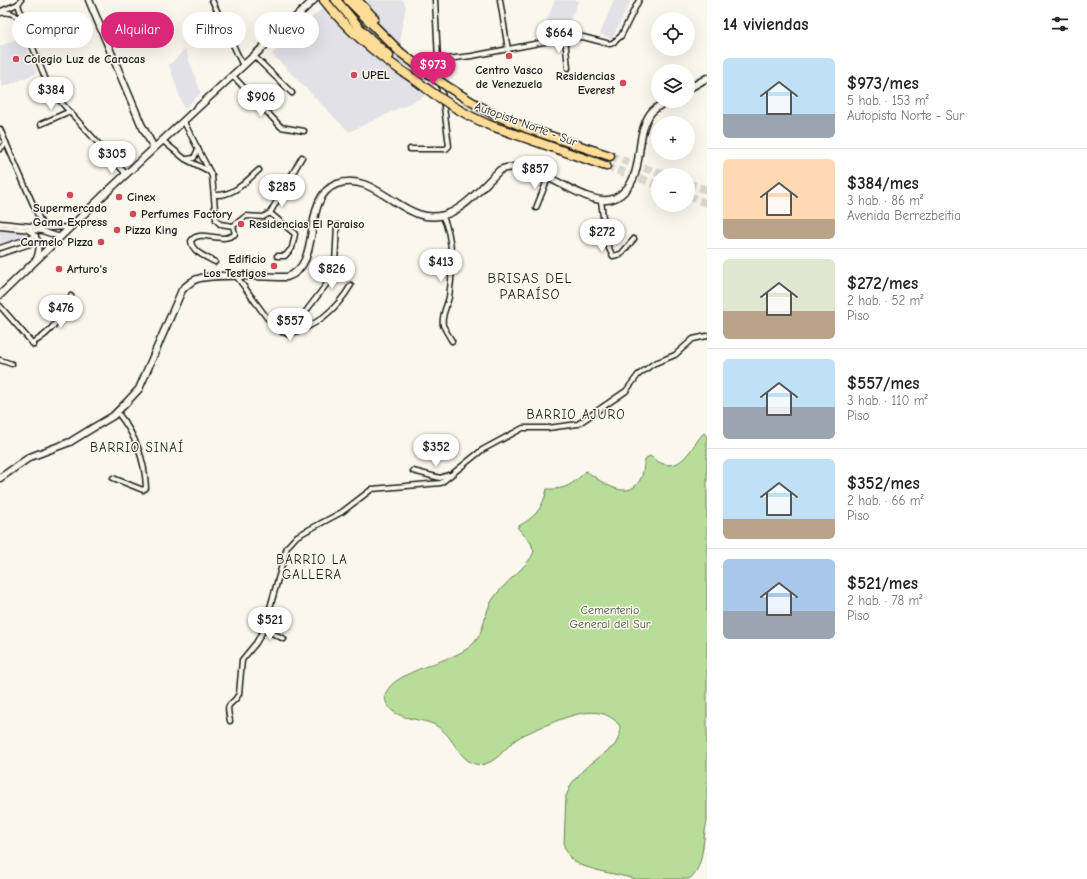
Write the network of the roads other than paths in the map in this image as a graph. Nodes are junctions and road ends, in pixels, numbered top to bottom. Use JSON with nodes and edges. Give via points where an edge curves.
{"nodes":[{"id":1,"x":89,"y":0,"type":"edge"},
{"id":2,"x":212,"y":0,"type":"edge"},
{"id":3,"x":314,"y":0,"type":"edge"},
{"id":4,"x":324,"y":0,"type":"edge"},
{"id":5,"x":336,"y":0,"type":"edge"},
{"id":6,"x":348,"y":0,"type":"edge"},
{"id":7,"x":356,"y":0,"type":"edge"},
{"id":8,"x":435,"y":0,"type":"edge"},
{"id":9,"x":500,"y":0,"type":"edge"},
{"id":10,"x":639,"y":0,"type":"edge"},
{"id":11,"x":20,"y":2,"type":"edge"},
{"id":12,"x":22,"y":12,"type":"edge"},
{"id":13,"x":0,"y":13,"type":"edge"},
{"id":14,"x":12,"y":14,"type":"edge"},
{"id":15,"x":565,"y":38,"type":"junction"},
{"id":16,"x":33,"y":48,"type":"edge"},
{"id":17,"x":508,"y":50,"type":"junction"},
{"id":18,"x":400,"y":52,"type":"junction"},
{"id":19,"x":254,"y":56,"type":"junction"},
{"id":20,"x":438,"y":60,"type":"junction"},
{"id":21,"x":243,"y":66,"type":"junction"},
{"id":22,"x":568,"y":68,"type":"dead end"},
{"id":23,"x":232,"y":76,"type":"junction"},
{"id":24,"x":707,"y":78,"type":"edge"},
{"id":25,"x":414,"y":79,"type":"junction"},
{"id":26,"x":695,"y":85,"type":"edge"},
{"id":27,"x":292,"y":93,"type":"dead end"},
{"id":28,"x":655,"y":108,"type":"edge"},
{"id":29,"x":68,"y":112,"type":"junction"},
{"id":30,"x":184,"y":122,"type":"junction"},
{"id":31,"x":41,"y":124,"type":"dead end"},
{"id":32,"x":0,"y":129,"type":"edge"},
{"id":33,"x":304,"y":132,"type":"dead end"},
{"id":34,"x":163,"y":141,"type":"junction"},
{"id":35,"x":6,"y":143,"type":"junction"},
{"id":36,"x":154,"y":148,"type":"junction"},
{"id":37,"x":198,"y":148,"type":"junction"},
{"id":38,"x":0,"y":149,"type":"edge"},
{"id":39,"x":410,"y":149,"type":"dead end"},
{"id":40,"x":302,"y":156,"type":"dead end"},
{"id":41,"x":610,"y":156,"type":"tunnel mouth"},
{"id":42,"x":185,"y":159,"type":"junction"},
{"id":43,"x":606,"y":166,"type":"tunnel mouth"},
{"id":44,"x":258,"y":170,"type":"dead end"},
{"id":45,"x":209,"y":172,"type":"junction"},
{"id":46,"x":126,"y":174,"type":"junction"},
{"id":47,"x":548,"y":178,"type":"junction"},
{"id":48,"x":215,"y":195,"type":"junction"},
{"id":49,"x":601,"y":201,"type":"junction"},
{"id":50,"x":536,"y":208,"type":"dead end"},
{"id":51,"x":270,"y":213,"type":"junction"},
{"id":52,"x":442,"y":215,"type":"junction"},
{"id":53,"x":0,"y":222,"type":"edge"},
{"id":54,"x":337,"y":225,"type":"dead end"},
{"id":55,"x":233,"y":226,"type":"junction"},
{"id":56,"x":0,"y":227,"type":"edge"},
{"id":57,"x":43,"y":227,"type":"junction"},
{"id":58,"x":71,"y":227,"type":"junction"},
{"id":59,"x":26,"y":230,"type":"junction"},
{"id":60,"x":36,"y":236,"type":"junction"},
{"id":61,"x":60,"y":237,"type":"junction"},
{"id":62,"x":634,"y":239,"type":"dead end"},
{"id":63,"x":39,"y":241,"type":"junction"},
{"id":64,"x":0,"y":248,"type":"edge"},
{"id":65,"x":0,"y":254,"type":"edge"},
{"id":66,"x":277,"y":256,"type":"dead end"},
{"id":67,"x":36,"y":260,"type":"junction"},
{"id":68,"x":215,"y":262,"type":"dead end"},
{"id":69,"x":237,"y":277,"type":"junction"},
{"id":70,"x":350,"y":285,"type":"dead end"},
{"id":71,"x":0,"y":294,"type":"edge"},
{"id":72,"x":71,"y":296,"type":"dead end"},
{"id":73,"x":0,"y":306,"type":"edge"},
{"id":74,"x":282,"y":332,"type":"junction"},
{"id":75,"x":707,"y":336,"type":"edge"},
{"id":76,"x":452,"y":341,"type":"dead end"},
{"id":77,"x":0,"y":360,"type":"edge"},
{"id":78,"x":12,"y":364,"type":"dead end"},
{"id":79,"x":117,"y":412,"type":"junction"},
{"id":80,"x":460,"y":468,"type":"junction"},
{"id":81,"x":413,"y":471,"type":"dead end"},
{"id":82,"x":0,"y":478,"type":"edge"},
{"id":83,"x":113,"y":478,"type":"dead end"},
{"id":84,"x":264,"y":629,"type":"junction"},
{"id":85,"x":284,"y":638,"type":"dead end"},
{"id":86,"x":230,"y":721,"type":"dead end"}],
"edges":[{"from":1,"to":36,"type":"street","via":[[140,124]]},
{"from":2,"to":21,"type":"street"},
{"from":3,"to":19,"type":"street"},
{"from":4,"to":25,"type":"highway","via":[[369,46]]},
{"from":5,"to":25,"type":"highway","name":"Autopista Norte - Sur","via":[[363,32]]},
{"from":6,"to":18,"type":"highway","name":"Autopista Norte - Sur"},
{"from":7,"to":18,"type":"highway","via":[[393,38]]},
{"from":8,"to":20,"type":"street"},
{"from":9,"to":17,"type":"street"},
{"from":10,"to":15,"type":"street","via":[[621,36],[614,42],[610,44],[584,37]]},
{"from":11,"to":12,"type":"street"},
{"from":11,"to":13,"type":"street"},
{"from":13,"to":14,"type":"street"},
{"from":15,"to":17,"type":"street"},
{"from":15,"to":22,"type":"street"},
{"from":16,"to":29,"type":"street","via":[[50,90]]},
{"from":17,"to":20,"type":"street"},
{"from":18,"to":41,"type":"highway","name":"Autopista Norte - Sur","bridge":true,"via":[[432,77],[495,115]]},
{"from":19,"to":21,"type":"street"},
{"from":19,"to":27,"type":"street"},
{"from":20,"to":39,"type":"street","via":[[449,146],[446,149]]},
{"from":21,"to":23,"type":"street"},
{"from":23,"to":30,"type":"street"},
{"from":23,"to":33,"type":"street","via":[[280,127]]},
{"from":24,"to":26,"type":"street"},
{"from":25,"to":43,"type":"highway","name":"Autopista Norte - Sur","bridge":true,"via":[[467,116]]},
{"from":28,"to":49,"type":"street","via":[[647,120],[634,180],[630,187],[614,198]]},
{"from":29,"to":31,"type":"street"},
{"from":29,"to":46,"type":"street"},
{"from":30,"to":34,"type":"street"},
{"from":30,"to":37,"type":"street"},
{"from":32,"to":35,"type":"street"},
{"from":34,"to":36,"type":"street"},
{"from":34,"to":42,"type":"street"},
{"from":35,"to":38,"type":"street"},
{"from":35,"to":57,"type":"street"},
{"from":36,"to":46,"type":"street"},
{"from":37,"to":42,"type":"street","via":[[194,158]]},
{"from":37,"to":45,"type":"street"},
{"from":40,"to":51,"type":"street"},
{"from":42,"to":45,"type":"street"},
{"from":44,"to":48,"type":"street","via":[[234,191]]},
{"from":45,"to":48,"type":"street"},
{"from":46,"to":58,"type":"street"},
{"from":47,"to":49,"type":"street"},
{"from":47,"to":50,"type":"street"},
{"from":47,"to":52,"type":"street","via":[[522,168],[507,167],[500,170],[462,205]]},
{"from":48,"to":55,"type":"street","via":[[216,220],[220,224]]},
{"from":49,"to":62,"type":"street","via":[[607,240],[614,256],[621,254]]},
{"from":51,"to":55,"type":"street","via":[[263,217],[246,216]]},
{"from":51,"to":66,"type":"street","via":[[294,234],[292,248],[285,256]]},
{"from":52,"to":69,"type":"street","via":[[414,212],[398,205],[368,185],[358,182],[336,184],[321,198],[305,262],[294,275]]},
{"from":52,"to":76,"type":"street","via":[[450,236],[451,273],[443,326]]},
{"from":53,"to":57,"type":"street"},
{"from":54,"to":74,"type":"street","via":[[335,264],[329,281],[297,323]]},
{"from":55,"to":68,"type":"street","via":[[235,233],[229,238],[198,235],[191,241],[191,245],[197,251]]},
{"from":56,"to":59,"type":"street"},
{"from":57,"to":58,"type":"street"},
{"from":58,"to":61,"type":"street"},
{"from":59,"to":60,"type":"street"},
{"from":59,"to":61,"type":"street","via":[[42,231]]},
{"from":60,"to":63,"type":"street"},
{"from":60,"to":64,"type":"street"},
{"from":61,"to":67,"type":"street"},
{"from":63,"to":65,"type":"street"},
{"from":63,"to":67,"type":"street"},
{"from":67,"to":71,"type":"street"},
{"from":69,"to":74,"type":"street","via":[[267,318]]},
{"from":69,"to":79,"type":"street","via":[[196,279],[186,285],[139,389]]},
{"from":70,"to":74,"type":"street","via":[[340,301],[316,323],[297,333]]},
{"from":72,"to":73,"type":"street","via":[[53,328],[33,344]]},
{"from":75,"to":80,"type":"street","via":[[693,339],[675,355],[653,364],[638,375],[626,391],[582,422],[548,428],[523,428],[488,446]]},
{"from":77,"to":78,"type":"street"},
{"from":79,"to":82,"type":"street","via":[[70,442],[30,457]]},
{"from":79,"to":83,"type":"street","via":[[130,428],[138,446],[146,488],[143,490]]},
{"from":80,"to":81,"type":"street","via":[[443,478]]},
{"from":80,"to":84,"type":"street","via":[[438,484],[372,489],[342,512],[297,536],[287,547]]},
{"from":84,"to":85,"type":"street"},
{"from":84,"to":86,"type":"street","via":[[242,660],[239,694],[228,704],[227,709]]}]}
